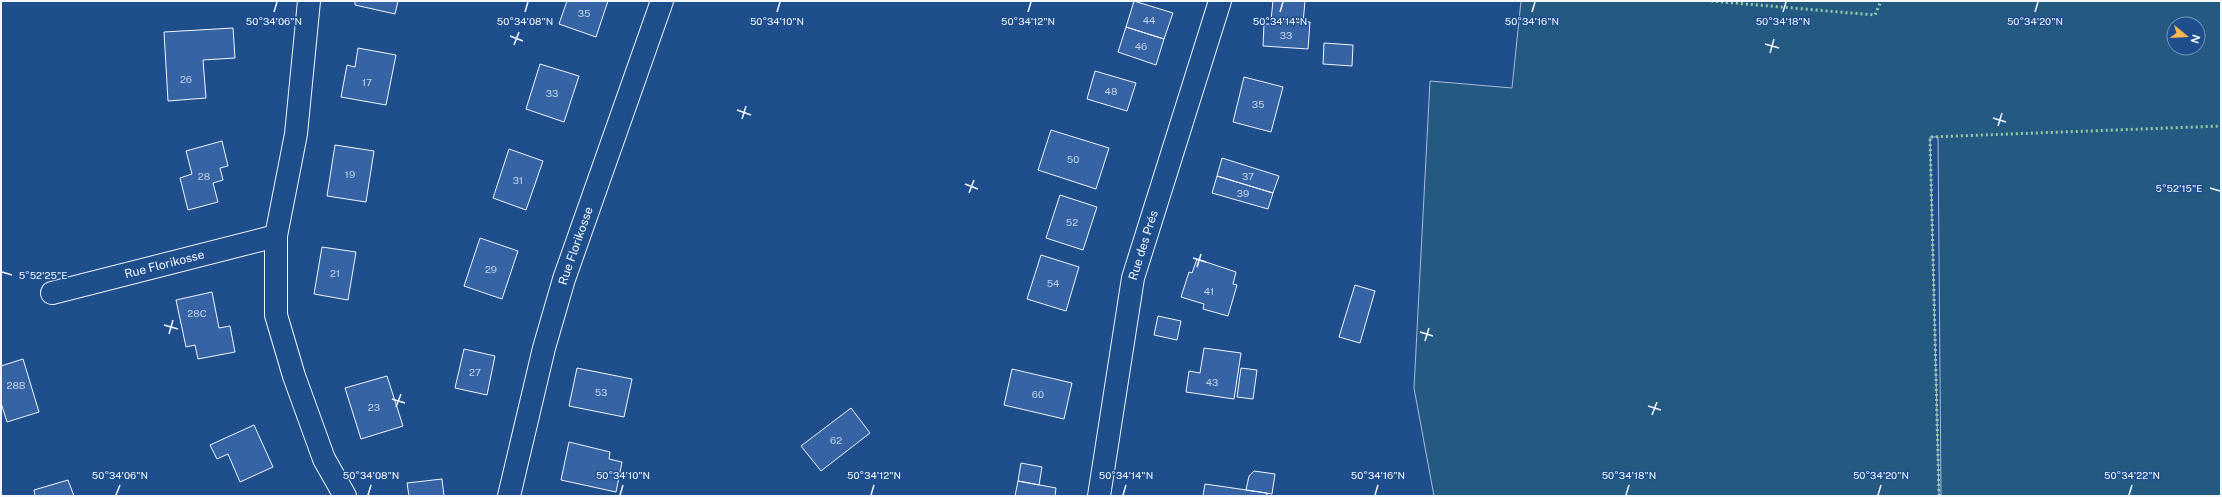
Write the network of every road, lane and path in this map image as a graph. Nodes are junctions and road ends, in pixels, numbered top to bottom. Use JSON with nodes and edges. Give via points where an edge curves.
{"nodes":[{"id":1,"x":309,"y":1,"type":"edge"},
{"id":2,"x":662,"y":1,"type":"edge"},
{"id":3,"x":1220,"y":1,"type":"edge"},
{"id":4,"x":276,"y":236,"type":"junction"},
{"id":5,"x":52,"y":293,"type":"dead end"},
{"id":6,"x":345,"y":496,"type":"edge"},
{"id":7,"x":509,"y":496,"type":"edge"},
{"id":8,"x":1099,"y":496,"type":"edge"}],
"edges":[{"from":1,"to":4,"type":"street","via":[[296,134]]},
{"from":2,"to":7,"type":"street","name":"Rue Florikosse","via":[[564,279],[544,348]]},
{"from":3,"to":8,"type":"street","name":"Rue des Prés","via":[[1133,278]]},
{"from":4,"to":5,"type":"street","name":"Rue Florikosse"},
{"from":4,"to":6,"type":"street","via":[[276,315],[294,376],[324,459]]}]}
